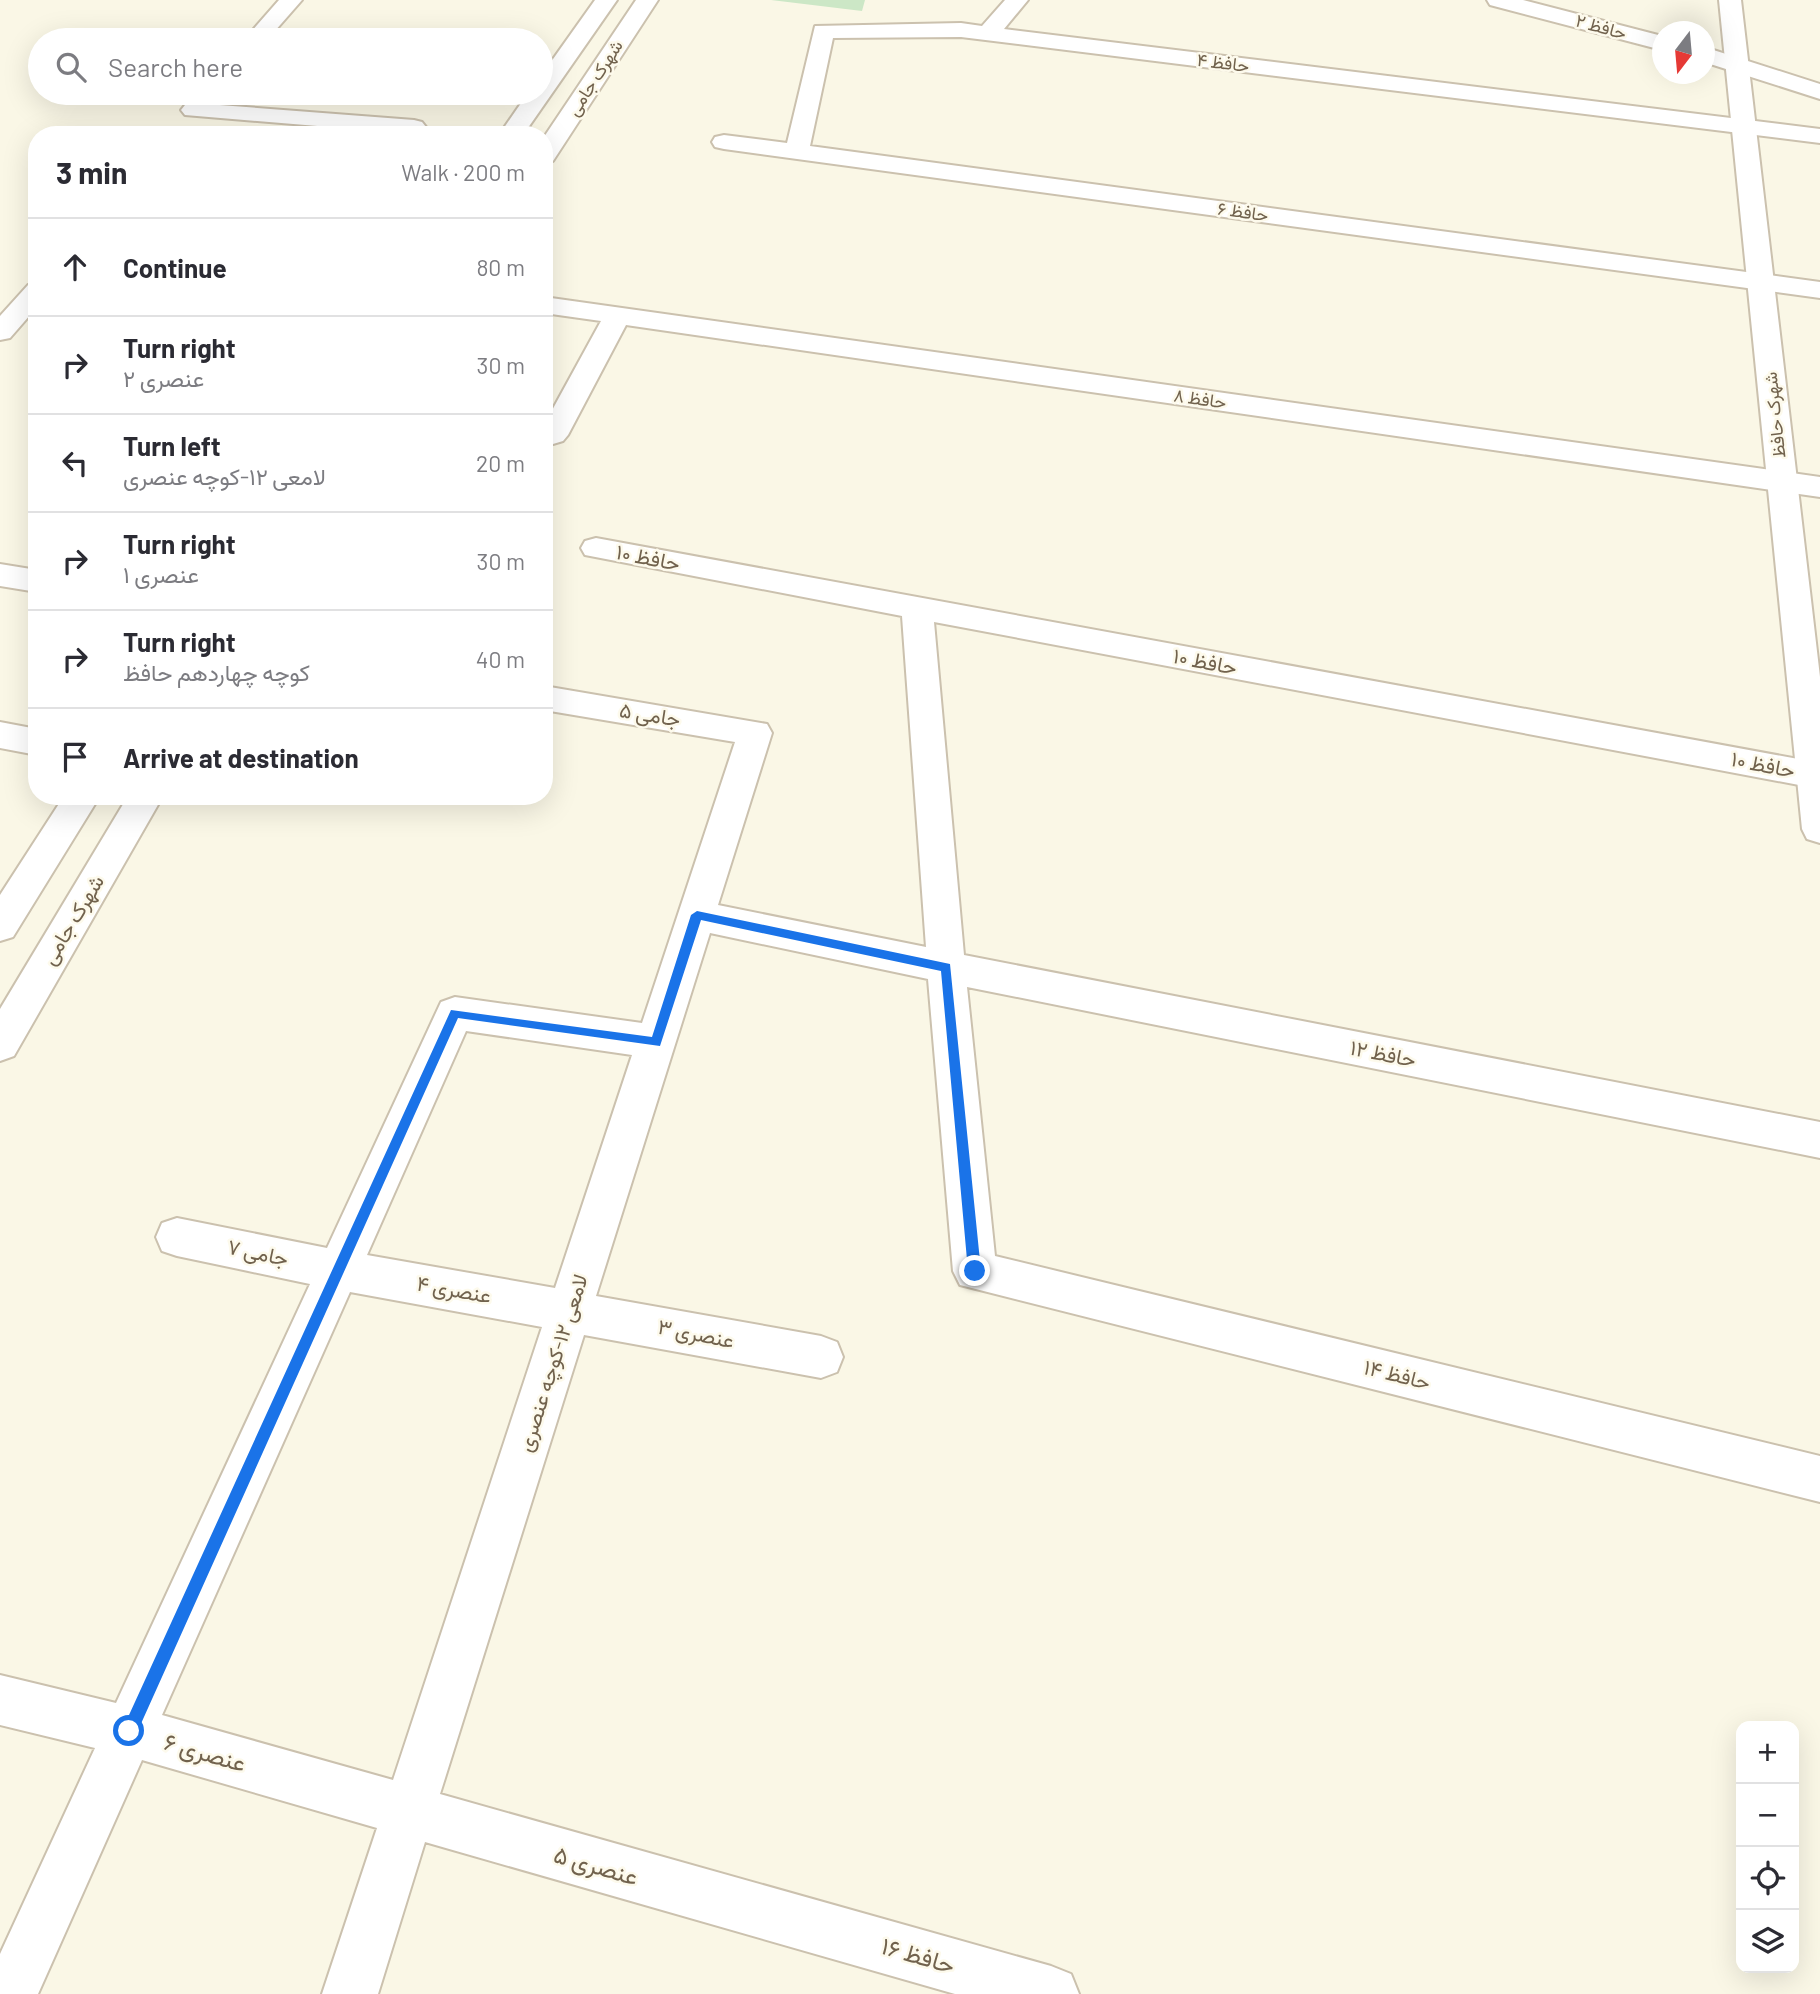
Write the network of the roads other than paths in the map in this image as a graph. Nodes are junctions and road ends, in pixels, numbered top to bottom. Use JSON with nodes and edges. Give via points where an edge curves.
{"nodes":[{"id":1,"x":291,"y":0,"type":"edge"},
{"id":2,"x":606,"y":0,"type":"edge"},
{"id":3,"x":647,"y":0,"type":"edge"},
{"id":4,"x":1017,"y":0,"type":"edge"},
{"id":5,"x":1498,"y":0,"type":"edge"},
{"id":6,"x":1730,"y":0,"type":"edge"},
{"id":7,"x":266,"y":28,"type":"edge"},
{"id":8,"x":988,"y":33,"type":"junction"},
{"id":9,"x":1652,"y":40,"type":"edge"},
{"id":10,"x":1715,"y":57,"type":"edge"},
{"id":11,"x":1737,"y":63,"type":"junction"},
{"id":12,"x":553,"y":74,"type":"edge"},
{"id":13,"x":1820,"y":92,"type":"edge"},
{"id":14,"x":531,"y":105,"type":"edge"},
{"id":15,"x":194,"y":110,"type":"edge"},
{"id":16,"x":401,"y":126,"type":"edge"},
{"id":17,"x":517,"y":126,"type":"edge"},
{"id":18,"x":1744,"y":127,"type":"junction"},
{"id":19,"x":1820,"y":136,"type":"edge"},
{"id":20,"x":553,"y":142,"type":"edge"},
{"id":21,"x":724,"y":142,"type":"dead end"},
{"id":22,"x":797,"y":152,"type":"junction"},
{"id":23,"x":1761,"y":282,"type":"junction"},
{"id":24,"x":1820,"y":290,"type":"edge"},
{"id":25,"x":28,"y":304,"type":"edge"},
{"id":26,"x":553,"y":306,"type":"edge"},
{"id":27,"x":618,"y":315,"type":"junction"},
{"id":28,"x":0,"y":332,"type":"edge"},
{"id":29,"x":553,"y":435,"type":"dead end"},
{"id":30,"x":1782,"y":482,"type":"junction"},
{"id":31,"x":1820,"y":487,"type":"edge"},
{"id":32,"x":596,"y":548,"type":"dead end"},
{"id":33,"x":0,"y":575,"type":"edge"},
{"id":34,"x":28,"y":580,"type":"edge"},
{"id":35,"x":917,"y":608,"type":"junction"},
{"id":36,"x":553,"y":699,"type":"edge"},
{"id":37,"x":755,"y":733,"type":"joint"},
{"id":38,"x":0,"y":736,"type":"edge"},
{"id":39,"x":28,"y":741,"type":"edge"},
{"id":40,"x":1817,"y":776,"type":"edge"},
{"id":41,"x":77,"y":805,"type":"edge"},
{"id":42,"x":141,"y":805,"type":"edge"},
{"id":43,"x":1820,"y":829,"type":"edge"},
{"id":44,"x":697,"y":915,"type":"junction"},
{"id":45,"x":0,"y":926,"type":"edge"},
{"id":46,"x":946,"y":967,"type":"junction"},
{"id":47,"x":656,"y":1042,"type":"junction"},
{"id":48,"x":0,"y":1044,"type":"edge"},
{"id":49,"x":1820,"y":1140,"type":"edge"},
{"id":50,"x":177,"y":1237,"type":"dead end"},
{"id":51,"x":338,"y":1270,"type":"junction"},
{"id":52,"x":570,"y":1310,"type":"junction"},
{"id":53,"x":821,"y":1357,"type":"dead end"},
{"id":54,"x":1820,"y":1479,"type":"edge"},
{"id":55,"x":0,"y":1700,"type":"edge"},
{"id":56,"x":129,"y":1731,"type":"junction"},
{"id":57,"x":408,"y":1813,"type":"junction"},
{"id":58,"x":784,"y":1919,"type":"joint"},
{"id":59,"x":10,"y":1994,"type":"edge"},
{"id":60,"x":351,"y":1994,"type":"edge"},
{"id":61,"x":1051,"y":1994,"type":"edge"}],
"edges":[{"from":1,"to":7,"type":"street"},
{"from":2,"to":12,"type":"street","name":"شهرک جامی"},
{"from":3,"to":20,"type":"street","name":"شهرک جامی"},
{"from":4,"to":8,"type":"street"},
{"from":5,"to":9,"type":"street","name":"حافظ ۲"},
{"from":6,"to":11,"type":"street","name":"شهرک حافظ"},
{"from":8,"to":18,"type":"street","name":"حافظ ۴"},
{"from":8,"to":22,"type":"street","name":"حافظ ۴","via":[[823,31]]},
{"from":10,"to":11,"type":"street"},
{"from":11,"to":13,"type":"street"},
{"from":11,"to":18,"type":"street","name":"شهرک حافظ"},
{"from":14,"to":17,"type":"street","name":"شهرک جامی"},
{"from":15,"to":16,"type":"street"},
{"from":18,"to":19,"type":"street","name":"حافظ ۴"},
{"from":18,"to":23,"type":"street","name":"شهرک حافظ"},
{"from":21,"to":22,"type":"street","name":"حافظ ۶"},
{"from":22,"to":23,"type":"street","name":"حافظ ۶"},
{"from":23,"to":24,"type":"street","name":"حافظ ۶"},
{"from":23,"to":30,"type":"street","name":"شهرک حافظ"},
{"from":25,"to":28,"type":"street"},
{"from":26,"to":27,"type":"street","name":"حافظ ۸"},
{"from":27,"to":29,"type":"street"},
{"from":27,"to":30,"type":"street","name":"حافظ ۸"},
{"from":30,"to":31,"type":"street","name":"حافظ ۸"},
{"from":30,"to":40,"type":"street","name":"شهرک حافظ"},
{"from":32,"to":35,"type":"street","name":"حافظ ۱۰"},
{"from":33,"to":34,"type":"street"},
{"from":35,"to":40,"type":"street","name":"حافظ ۱۰"},
{"from":35,"to":46,"type":"street"},
{"from":36,"to":37,"type":"street","name":"۵ جامی"},
{"from":37,"to":44,"type":"street","name":"لامعی ۱۲-کوچه عنصری"},
{"from":38,"to":39,"type":"street"},
{"from":40,"to":43,"type":"street","name":"شهرک حافظ"},
{"from":41,"to":45,"type":"street"},
{"from":42,"to":48,"type":"street","name":"شهرک جامی"},
{"from":44,"to":46,"type":"street","name":"حافظ ۱۲"},
{"from":44,"to":47,"type":"street","name":"لامعی ۱۲-کوچه عنصری"},
{"from":46,"to":49,"type":"street","name":"حافظ ۱۲"},
{"from":46,"to":54,"type":"street","name":"حافظ ۱۴","via":[[975,1271]]},
{"from":47,"to":51,"type":"street","via":[[455,1013]]},
{"from":47,"to":52,"type":"street","name":"لامعی ۱۲-کوچه عنصری"},
{"from":50,"to":51,"type":"street","name":"۷ جامی"},
{"from":51,"to":52,"type":"street","name":"۴ عنصری"},
{"from":51,"to":56,"type":"street"},
{"from":52,"to":53,"type":"street","name":"۳ عنصری"},
{"from":52,"to":57,"type":"street","name":"لامعی ۱۲-کوچه عنصری"},
{"from":55,"to":56,"type":"street","name":"۶ عنصری"},
{"from":56,"to":57,"type":"street","name":"۶ عنصری"},
{"from":56,"to":59,"type":"street"},
{"from":57,"to":58,"type":"street","name":"۵ عنصری"},
{"from":57,"to":60,"type":"street","name":"لامعی ۱۲-کوچه عنصری"},
{"from":58,"to":61,"type":"street","name":"حافظ ۱۶"}]}
